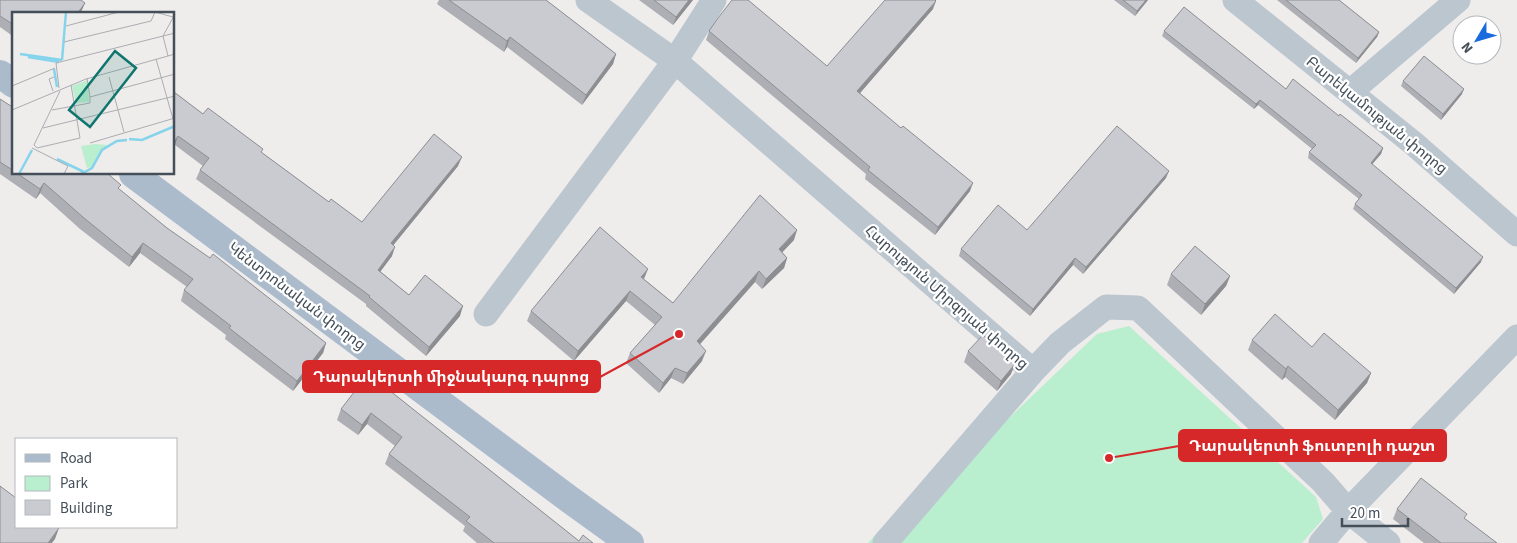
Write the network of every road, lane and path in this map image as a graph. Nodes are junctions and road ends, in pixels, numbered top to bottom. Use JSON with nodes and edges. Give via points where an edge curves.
{"nodes":[{"id":1,"x":588,"y":0,"type":"edge"},
{"id":2,"x":714,"y":0,"type":"edge"},
{"id":3,"x":1235,"y":0,"type":"edge"},
{"id":4,"x":1458,"y":0,"type":"edge"},
{"id":5,"x":675,"y":61,"type":"junction"},
{"id":6,"x":0,"y":74,"type":"edge"},
{"id":7,"x":12,"y":83,"type":"edge"},
{"id":8,"x":1350,"y":92,"type":"junction"},
{"id":9,"x":134,"y":175,"type":"edge"},
{"id":10,"x":1517,"y":234,"type":"edge"},
{"id":11,"x":486,"y":314,"type":"dead end"},
{"id":12,"x":1517,"y":337,"type":"edge"},
{"id":13,"x":1033,"y":371,"type":"junction"},
{"id":14,"x":1348,"y":511,"type":"junction"},
{"id":15,"x":630,"y":543,"type":"edge"},
{"id":16,"x":885,"y":543,"type":"edge"},
{"id":17,"x":1321,"y":543,"type":"edge"},
{"id":18,"x":1388,"y":543,"type":"edge"}],
"edges":[{"from":1,"to":5,"type":"street","name":"Հարություն Միրզոյան փողոց"},
{"from":2,"to":5,"type":"street"},
{"from":3,"to":8,"type":"street","name":"Բարեկամության փողոց"},
{"from":4,"to":8,"type":"street"},
{"from":5,"to":11,"type":"street"},
{"from":5,"to":13,"type":"street","name":"Հարություն Միրզոյան փողոց"},
{"from":6,"to":7,"type":"main road"},
{"from":8,"to":10,"type":"street","name":"Բարեկամության փողոց","via":[[1413,142]]},
{"from":9,"to":15,"type":"main road","name":"Կենտրոնական փողոց"},
{"from":12,"to":14,"type":"street"},
{"from":13,"to":14,"type":"street","name":"Հարություն Միրզոյան փողոց","via":[[1060,343],[1106,307],[1138,308],[1323,482]]},
{"from":13,"to":16,"type":"street"},
{"from":14,"to":17,"type":"street"},
{"from":14,"to":18,"type":"street","name":"Հարություն Միրզոյան փողոց"}]}
